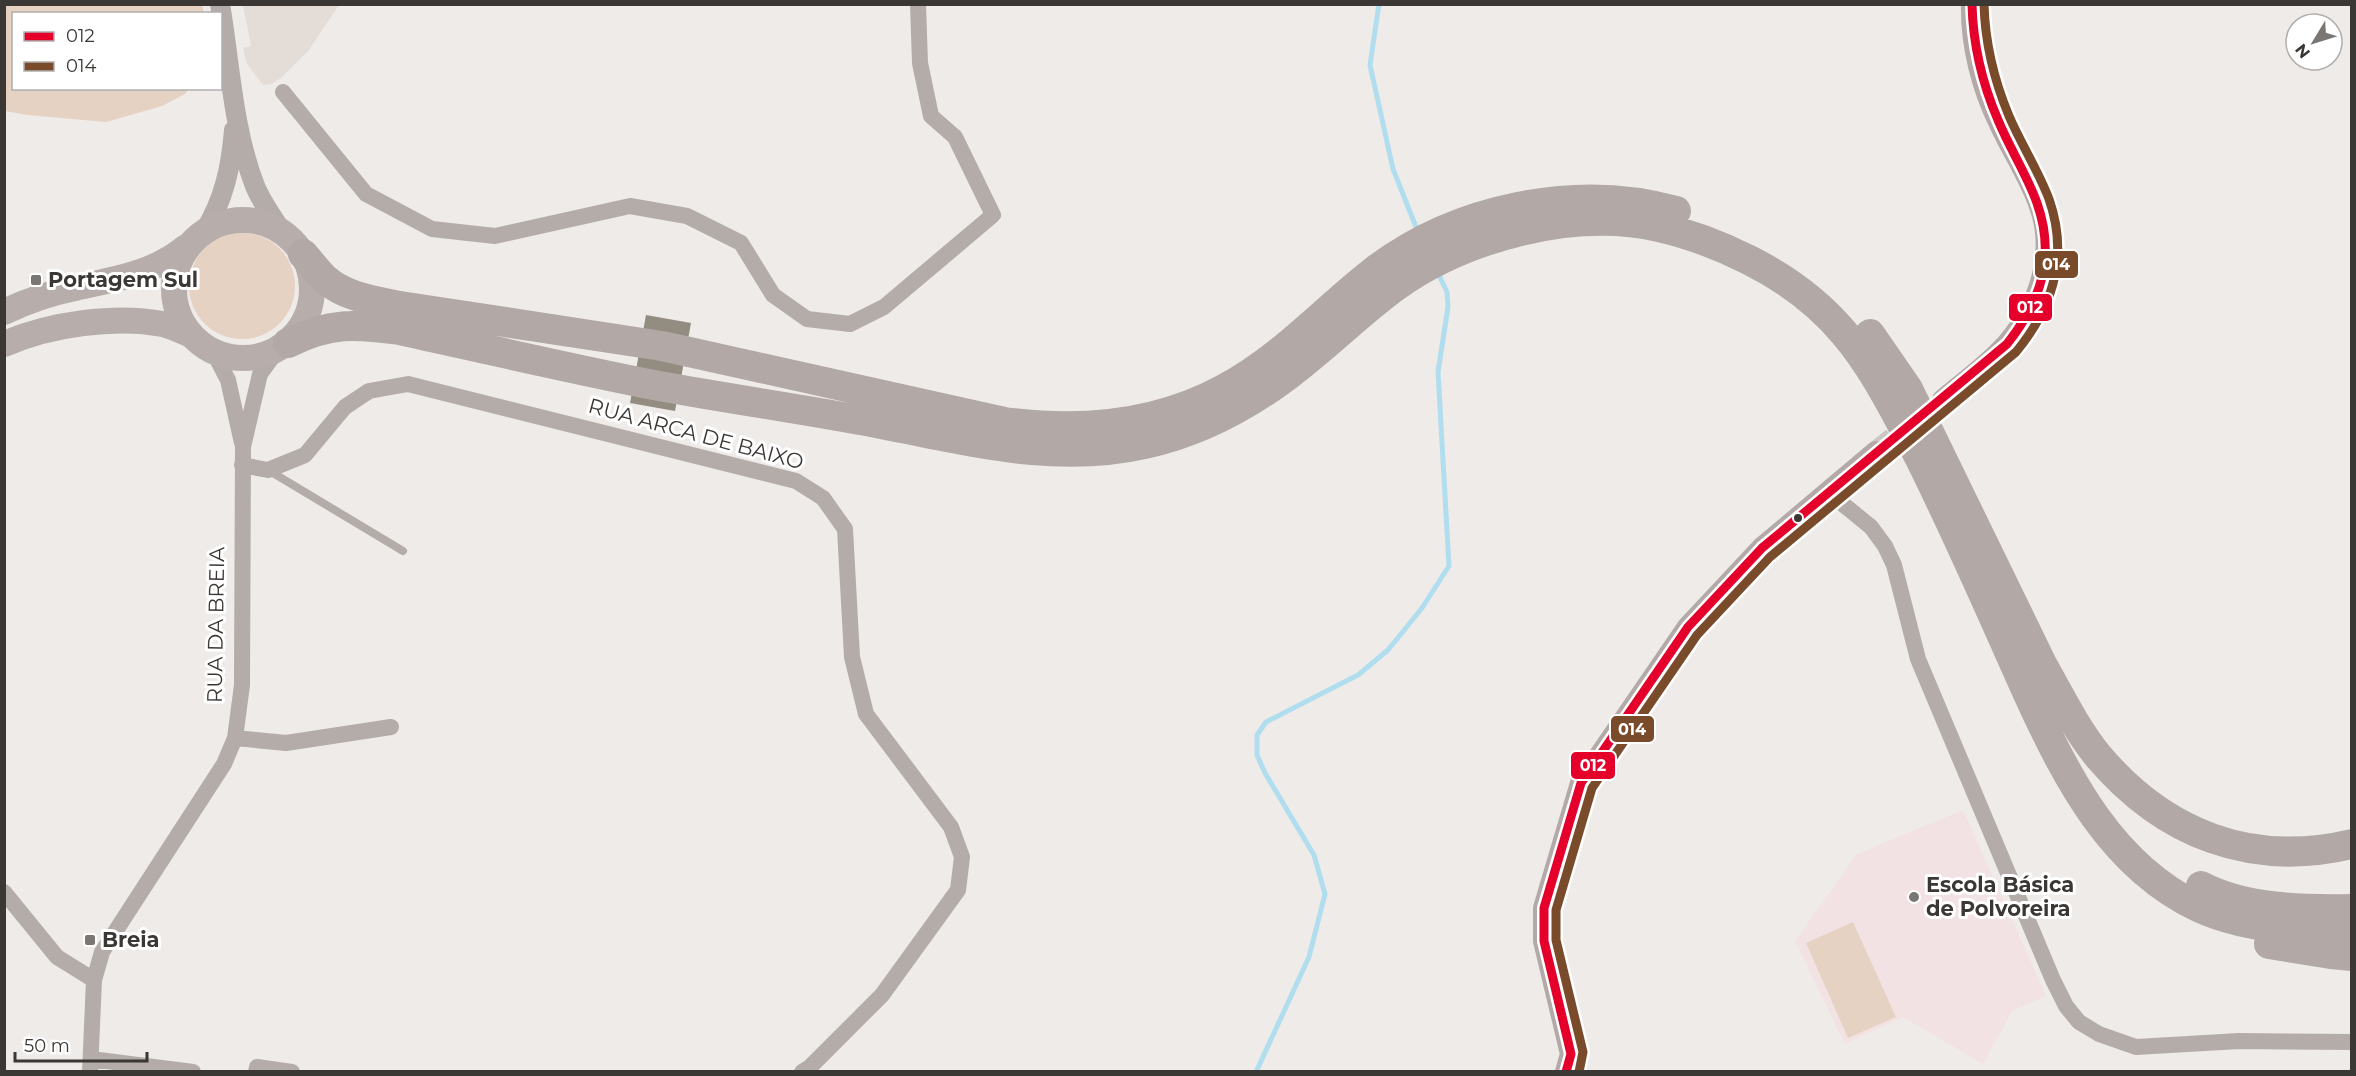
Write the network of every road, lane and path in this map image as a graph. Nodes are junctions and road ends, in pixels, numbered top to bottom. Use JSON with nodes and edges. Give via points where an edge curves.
{"nodes":[{"id":1,"x":918,"y":4,"type":"edge"},
{"id":2,"x":1972,"y":4,"type":"edge"},
{"id":3,"x":222,"y":17,"type":"edge"},
{"id":4,"x":283,"y":92,"type":"dead end"},
{"id":5,"x":236,"y":106,"type":"junction"},
{"id":6,"x":197,"y":237,"type":"junction"},
{"id":7,"x":293,"y":243,"type":"junction"},
{"id":8,"x":4,"y":312,"type":"edge"},
{"id":9,"x":189,"y":334,"type":"junction"},
{"id":10,"x":4,"y":344,"type":"edge"},
{"id":11,"x":283,"y":346,"type":"junction"},
{"id":12,"x":213,"y":352,"type":"junction"},
{"id":13,"x":1943,"y":400,"type":"dead end"},
{"id":14,"x":243,"y":447,"type":"junction"},
{"id":15,"x":1876,"y":452,"type":"tunnel mouth"},
{"id":16,"x":242,"y":465,"type":"junction"},
{"id":17,"x":268,"y":470,"type":"junction"},
{"id":18,"x":1828,"y":492,"type":"junction"},
{"id":19,"x":403,"y":552,"type":"dead end"},
{"id":20,"x":1997,"y":572,"type":"junction"},
{"id":21,"x":391,"y":726,"type":"dead end"},
{"id":22,"x":2047,"y":735,"type":"junction"},
{"id":23,"x":235,"y":738,"type":"junction"},
{"id":24,"x":2352,"y":844,"type":"edge"},
{"id":25,"x":4,"y":892,"type":"edge"},
{"id":26,"x":2352,"y":909,"type":"edge"},
{"id":27,"x":2352,"y":930,"type":"edge"},
{"id":28,"x":2352,"y":956,"type":"edge"},
{"id":29,"x":94,"y":980,"type":"junction"},
{"id":30,"x":2352,"y":1042,"type":"edge"},
{"id":31,"x":90,"y":1065,"type":"edge"},
{"id":32,"x":193,"y":1071,"type":"edge"},
{"id":33,"x":256,"y":1071,"type":"edge"},
{"id":34,"x":292,"y":1071,"type":"edge"},
{"id":35,"x":802,"y":1071,"type":"edge"},
{"id":36,"x":1566,"y":1071,"type":"edge"}],
"edges":[{"from":1,"to":4,"type":"street","via":[[920,63],[932,116],[955,137],[993,215],[884,307],[850,324],[807,319],[773,295],[741,243],[687,216],[630,206],[495,236],[432,230],[366,194]]},
{"from":2,"to":13,"type":"main road","via":[[1977,55],[1986,91],[2041,209],[2046,239],[2044,269],[2038,295],[2007,344]]},
{"from":3,"to":5,"type":"street"},
{"from":5,"to":6,"type":"street","via":[[226,185],[219,205]]},
{"from":5,"to":7,"type":"street","via":[[240,136],[255,185],[264,205]]},
{"from":6,"to":7,"type":"main road","via":[[218,224],[252,220],[268,225]]},
{"from":6,"to":8,"type":"main road","via":[[162,263],[136,274],[42,297]]},
{"from":6,"to":9,"type":"main road","via":[[181,256],[173,288],[177,312]]},
{"from":7,"to":11,"type":"main road","via":[[309,268],[311,301],[303,324]]},
{"from":7,"to":20,"type":"highway","via":[[326,280],[370,300],[662,346],[1004,422],[1079,428],[1154,416],[1224,389],[1287,346],[1377,269],[1442,232],[1514,208],[1572,201],[1632,202],[1707,220],[1741,234],[1807,273],[1854,315],[1884,351],[1908,389]]},
{"from":9,"to":10,"type":"main road","via":[[165,324],[105,321],[46,330]]},
{"from":9,"to":12,"type":"main road"},
{"from":11,"to":12,"type":"main road","via":[[246,359]]},
{"from":11,"to":14,"type":"street","name":"RUA DA BREIA","via":[[260,375]]},
{"from":11,"to":22,"type":"highway","via":[[311,332],[363,325],[658,386],[996,447],[1035,452],[1109,450],[1180,435],[1250,403],[1396,286],[1463,249],[1568,223],[1614,221],[1658,226],[1715,244],[1790,283],[1839,327],[1866,360],[1931,481]]},
{"from":12,"to":14,"type":"street","name":"RUA DA BREIA","via":[[228,380]]},
{"from":14,"to":16,"type":"street","name":"RUA DA BREIA"},
{"from":15,"to":18,"type":"main road"},
{"from":16,"to":17,"type":"street"},
{"from":16,"to":23,"type":"street","name":"RUA DA BREIA","via":[[242,685]]},
{"from":17,"to":19,"type":"lane"},
{"from":17,"to":35,"type":"street","name":"RUA ARCA DE BAIXO","via":[[305,455],[345,407],[369,391],[408,384],[796,481],[823,498],[844,530],[852,657],[866,714],[951,827],[962,857],[958,890],[882,995]]},
{"from":18,"to":30,"type":"street","via":[[1871,527],[1894,565],[1918,659],[2053,980],[2079,1022],[2136,1047],[2239,1041]]},
{"from":18,"to":36,"type":"main road","via":[[1762,548],[1689,627],[1581,783],[1544,908],[1544,941],[1571,1054]]},
{"from":20,"to":24,"type":"highway","via":[[2066,706],[2097,754],[2126,787],[2163,815],[2228,844],[2290,853]]},
{"from":20,"to":26,"type":"highway","via":[[2068,740],[2111,810],[2145,849],[2179,875],[2234,898],[2275,906]]},
{"from":21,"to":23,"type":"street","via":[[286,743]]},
{"from":22,"to":27,"type":"highway","via":[[2072,781],[2121,851],[2177,895],[2202,909],[2242,922]]},
{"from":22,"to":28,"type":"highway","via":[[2050,762],[2076,810],[2099,843],[2160,900],[2196,921],[2237,937]]},
{"from":23,"to":29,"type":"street","name":"RUA DA BREIA","via":[[224,764],[102,951]]},
{"from":25,"to":29,"type":"street","via":[[57,957]]},
{"from":29,"to":31,"type":"street","name":"RUA DA BREIA"},
{"from":31,"to":32,"type":"street"},
{"from":33,"to":34,"type":"street","via":[[256,1067]]}]}
